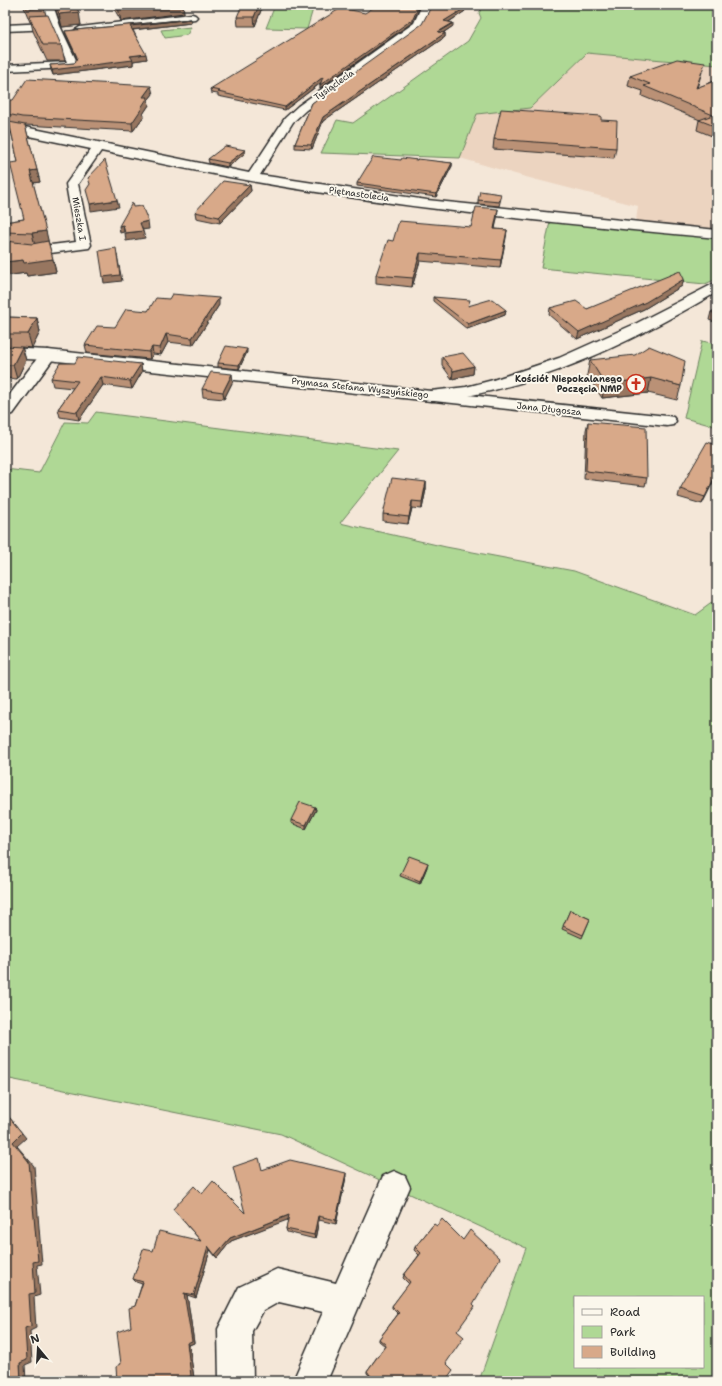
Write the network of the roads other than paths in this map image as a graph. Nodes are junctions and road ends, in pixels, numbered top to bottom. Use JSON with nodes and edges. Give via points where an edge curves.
{"nodes":[{"id":1,"x":48,"y":5,"type":"edge"},
{"id":2,"x":427,"y":5,"type":"edge"},
{"id":3,"x":192,"y":17,"type":"dead end"},
{"id":4,"x":5,"y":28,"type":"edge"},
{"id":5,"x":57,"y":29,"type":"junction"},
{"id":6,"x":5,"y":68,"type":"edge"},
{"id":7,"x":5,"y":126,"type":"edge"},
{"id":8,"x":99,"y":146,"type":"junction"},
{"id":9,"x":252,"y":178,"type":"junction"},
{"id":10,"x":717,"y":234,"type":"edge"},
{"id":11,"x":5,"y":250,"type":"edge"},
{"id":12,"x":717,"y":286,"type":"edge"},
{"id":13,"x":5,"y":353,"type":"edge"},
{"id":14,"x":48,"y":355,"type":"junction"},
{"id":15,"x":431,"y":396,"type":"junction"},
{"id":16,"x":5,"y":410,"type":"edge"},
{"id":17,"x":667,"y":421,"type":"dead end"},
{"id":18,"x":394,"y":1187,"type":"dead end"},
{"id":19,"x":344,"y":1301,"type":"junction"},
{"id":20,"x":236,"y":1381,"type":"edge"},
{"id":21,"x":310,"y":1381,"type":"edge"}],
"edges":[{"from":1,"to":5,"type":"street"},
{"from":2,"to":9,"type":"street","name":"Tysiąclecia","via":[[418,25],[289,120]]},
{"from":3,"to":5,"type":"street"},
{"from":4,"to":5,"type":"street"},
{"from":5,"to":6,"type":"street","via":[[72,62],[71,65]]},
{"from":7,"to":8,"type":"street","name":"Piętnastolecia"},
{"from":8,"to":9,"type":"street","name":"Piętnastolecia"},
{"from":8,"to":11,"type":"street","name":"Mieszka I","via":[[72,184],[84,245],[35,252]]},
{"from":9,"to":10,"type":"street","name":"Piętnastolecia","via":[[352,194],[516,214]]},
{"from":12,"to":15,"type":"street","name":"Prymasa Stefana Wyszyńskiego","via":[[665,316],[598,348],[534,373],[485,389],[456,395]]},
{"from":13,"to":14,"type":"street","name":"Prymasa Stefana Wyszyńskiego"},
{"from":14,"to":15,"type":"street","name":"Prymasa Stefana Wyszyńskiego"},
{"from":14,"to":16,"type":"street"},
{"from":15,"to":17,"type":"street","name":"Jana Długosza"},
{"from":18,"to":19,"type":"street"},
{"from":19,"to":20,"type":"street","via":[[277,1285],[251,1299],[235,1329]]},
{"from":19,"to":21,"type":"street"}]}
